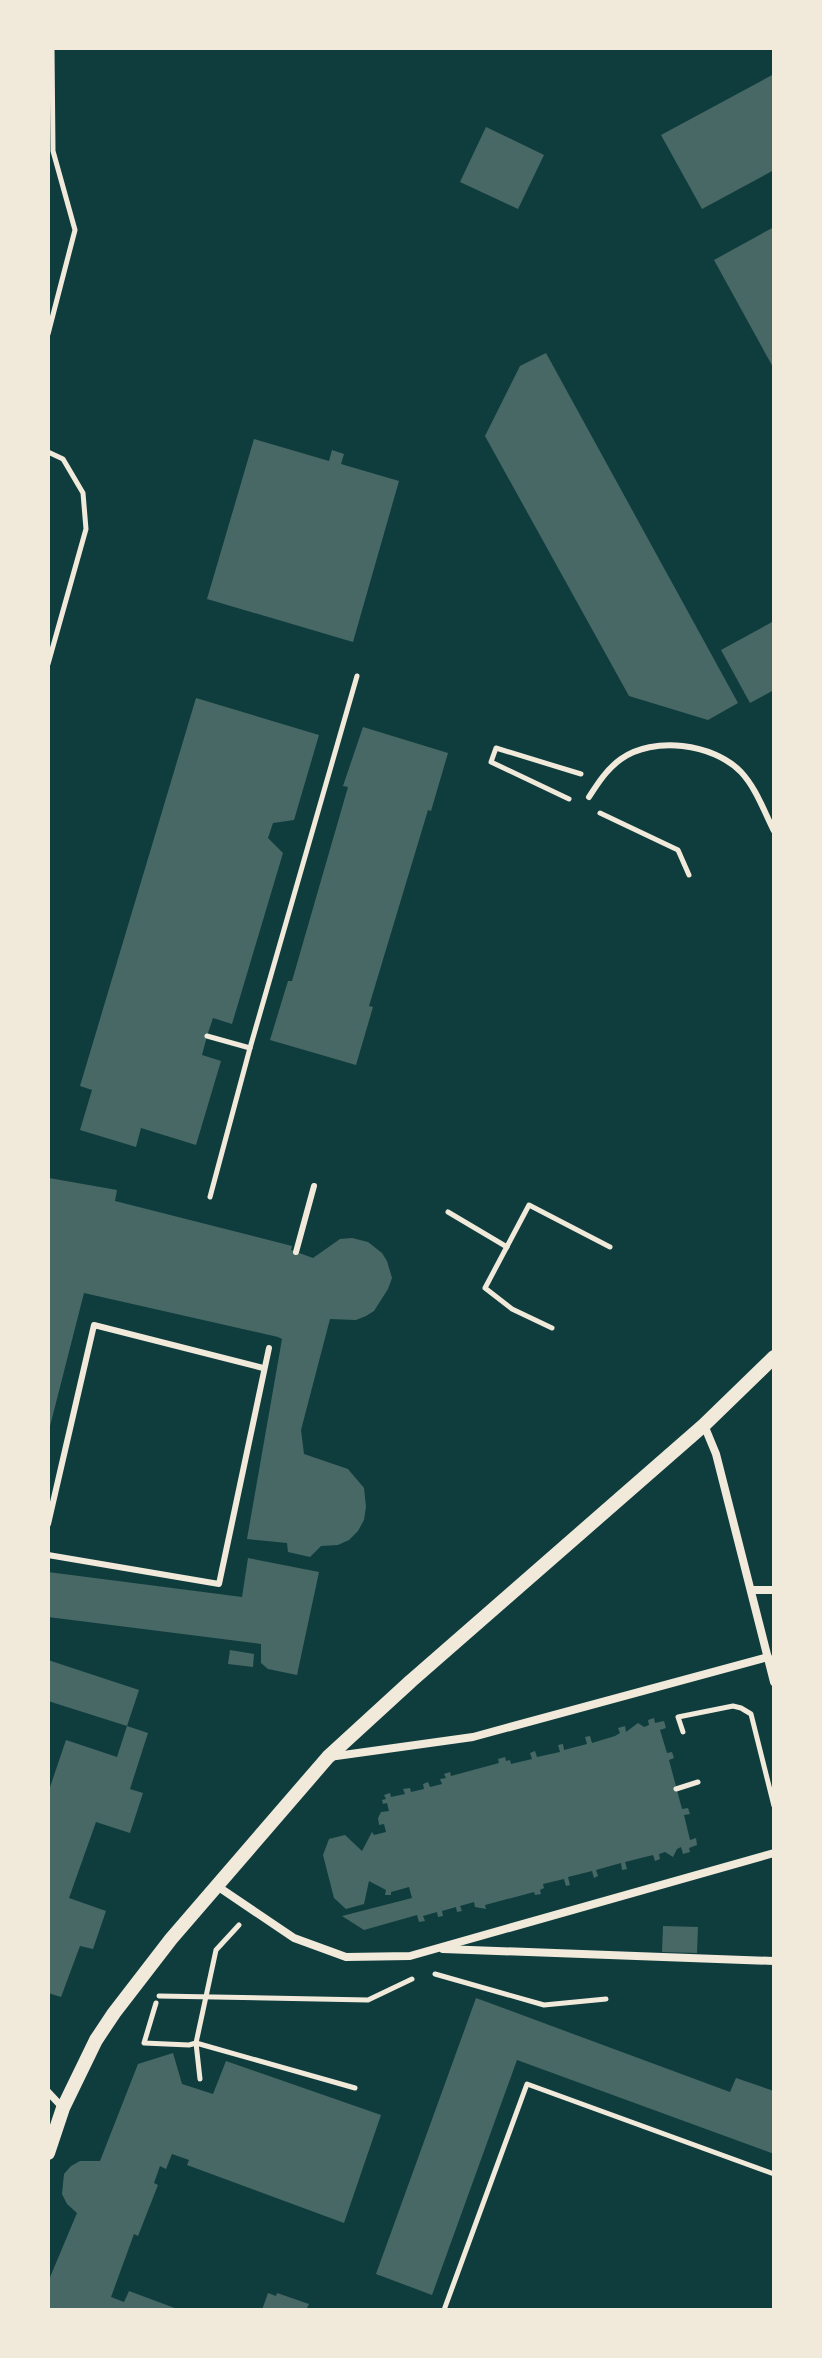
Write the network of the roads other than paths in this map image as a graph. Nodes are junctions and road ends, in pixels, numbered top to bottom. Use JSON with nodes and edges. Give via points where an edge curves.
{"nodes":[{"id":1,"x":589,"y":797,"type":"dead end"},
{"id":2,"x":774,"y":831,"type":"edge"},
{"id":3,"x":314,"y":1186,"type":"dead end"},
{"id":4,"x":296,"y":1252,"type":"dead end"},
{"id":5,"x":269,"y":1348,"type":"dead end"},
{"id":6,"x":774,"y":1357,"type":"edge"},
{"id":7,"x":263,"y":1368,"type":"junction"},
{"id":8,"x":704,"y":1425,"type":"junction"},
{"id":9,"x":48,"y":1524,"type":"edge"},
{"id":10,"x":48,"y":1555,"type":"edge"},
{"id":11,"x":752,"y":1590,"type":"junction"},
{"id":12,"x":774,"y":1590,"type":"edge"},
{"id":13,"x":768,"y":1657,"type":"junction"},
{"id":14,"x":774,"y":1682,"type":"edge"},
{"id":15,"x":328,"y":1757,"type":"junction"},
{"id":16,"x":774,"y":1853,"type":"edge"},
{"id":17,"x":217,"y":1886,"type":"junction"},
{"id":18,"x":435,"y":1948,"type":"junction"},
{"id":19,"x":774,"y":1961,"type":"edge"},
{"id":20,"x":48,"y":2092,"type":"edge"},
{"id":21,"x":63,"y":2108,"type":"junction"},
{"id":22,"x":48,"y":2153,"type":"edge"}],
"edges":[{"from":1,"to":2,"type":"lane","via":[[624,756],[684,745],[726,759],[741,772]]},
{"from":3,"to":4,"type":"lane"},
{"from":5,"to":7,"type":"lane"},
{"from":6,"to":8,"type":"street"},
{"from":7,"to":9,"type":"lane","via":[[94,1325]]},
{"from":7,"to":10,"type":"lane","via":[[219,1584]]},
{"from":8,"to":11,"type":"street"},
{"from":8,"to":15,"type":"street"},
{"from":11,"to":12,"type":"street"},
{"from":11,"to":13,"type":"street"},
{"from":13,"to":14,"type":"street"},
{"from":13,"to":15,"type":"street","via":[[473,1737]]},
{"from":15,"to":17,"type":"street"},
{"from":16,"to":18,"type":"street"},
{"from":17,"to":18,"type":"street","via":[[294,1938],[346,1957],[410,1956]]},
{"from":17,"to":21,"type":"street","via":[[114,2013]]},
{"from":18,"to":19,"type":"street"},
{"from":20,"to":21,"type":"street"},
{"from":21,"to":22,"type":"street"}]}
